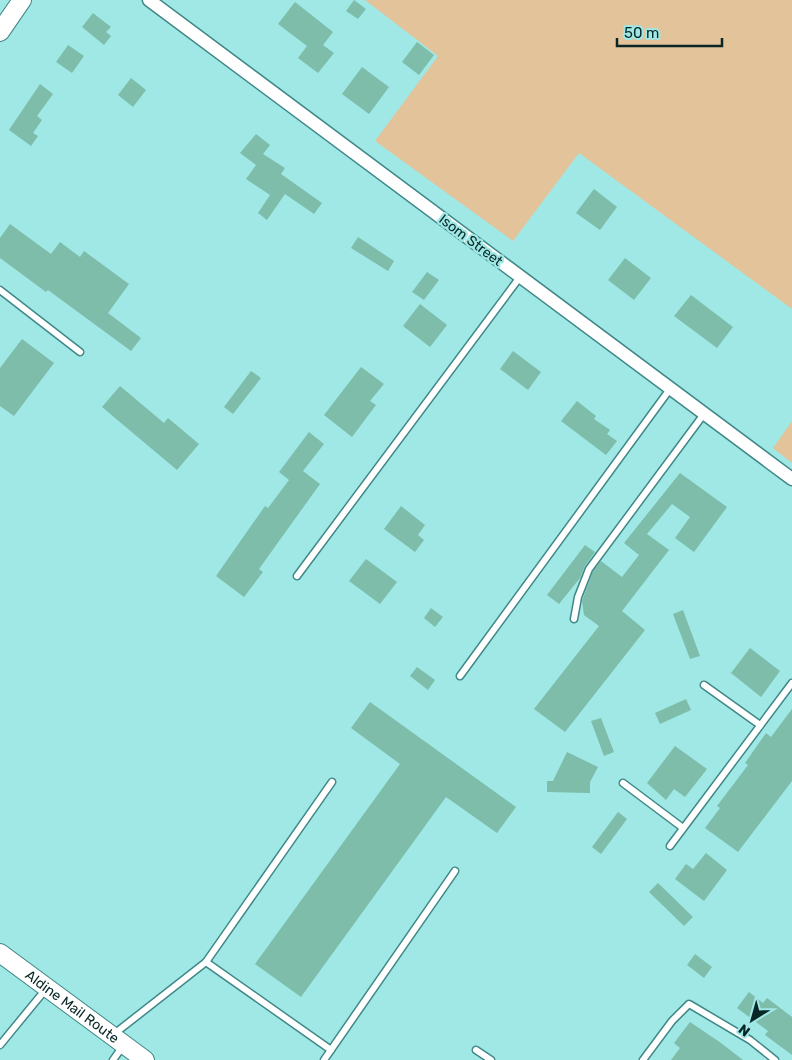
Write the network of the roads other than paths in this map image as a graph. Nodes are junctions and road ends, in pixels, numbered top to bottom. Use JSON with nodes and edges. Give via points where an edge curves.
{"nodes":[{"id":1,"x":149,"y":0,"type":"edge"},
{"id":2,"x":21,"y":1,"type":"edge"},
{"id":3,"x":0,"y":32,"type":"edge"},
{"id":4,"x":520,"y":277,"type":"junction"},
{"id":5,"x":0,"y":290,"type":"edge"},
{"id":6,"x":80,"y":352,"type":"dead end"},
{"id":7,"x":670,"y":389,"type":"junction"},
{"id":8,"x":704,"y":414,"type":"junction"},
{"id":9,"x":792,"y":479,"type":"edge"},
{"id":10,"x":297,"y":576,"type":"dead end"},
{"id":11,"x":574,"y":619,"type":"dead end"},
{"id":12,"x":460,"y":676,"type":"dead end"},
{"id":13,"x":792,"y":683,"type":"edge"},
{"id":14,"x":704,"y":685,"type":"dead end"},
{"id":15,"x":760,"y":725,"type":"junction"},
{"id":16,"x":332,"y":782,"type":"dead end"},
{"id":17,"x":623,"y":783,"type":"dead end"},
{"id":18,"x":683,"y":828,"type":"junction"},
{"id":19,"x":670,"y":846,"type":"dead end"},
{"id":20,"x":455,"y":871,"type":"dead end"},
{"id":21,"x":0,"y":952,"type":"edge"},
{"id":22,"x":206,"y":962,"type":"junction"},
{"id":23,"x":47,"y":988,"type":"junction"},
{"id":24,"x":118,"y":1040,"type":"junction"},
{"id":25,"x":0,"y":1045,"type":"edge"},
{"id":26,"x":331,"y":1050,"type":"junction"},
{"id":27,"x":476,"y":1050,"type":"dead end"},
{"id":28,"x":113,"y":1060,"type":"edge"},
{"id":29,"x":145,"y":1060,"type":"edge"},
{"id":30,"x":324,"y":1060,"type":"edge"},
{"id":31,"x":491,"y":1060,"type":"edge"},
{"id":32,"x":643,"y":1060,"type":"edge"},
{"id":33,"x":775,"y":1060,"type":"edge"}],
"edges":[{"from":1,"to":4,"type":"street","name":"Isom Street"},
{"from":2,"to":3,"type":"main road"},
{"from":4,"to":7,"type":"street","name":"Isom Street"},
{"from":4,"to":10,"type":"lane"},
{"from":5,"to":6,"type":"lane"},
{"from":7,"to":8,"type":"street","name":"Isom Street"},
{"from":7,"to":12,"type":"lane"},
{"from":8,"to":9,"type":"street","name":"Isom Street"},
{"from":8,"to":11,"type":"lane","via":[[589,569]]},
{"from":13,"to":15,"type":"lane"},
{"from":14,"to":15,"type":"lane"},
{"from":15,"to":18,"type":"lane"},
{"from":16,"to":22,"type":"lane"},
{"from":17,"to":18,"type":"lane"},
{"from":18,"to":19,"type":"lane"},
{"from":20,"to":26,"type":"lane"},
{"from":21,"to":23,"type":"main road","name":"Aldine Mail Route"},
{"from":22,"to":24,"type":"lane"},
{"from":22,"to":26,"type":"lane"},
{"from":23,"to":24,"type":"main road","name":"Aldine Mail Route"},
{"from":23,"to":25,"type":"lane"},
{"from":24,"to":28,"type":"lane"},
{"from":24,"to":29,"type":"main road","name":"Aldine Mail Route"},
{"from":26,"to":30,"type":"lane"},
{"from":27,"to":31,"type":"lane"},
{"from":32,"to":33,"type":"lane","via":[[672,1020],[689,1004],[750,1040]]}]}
